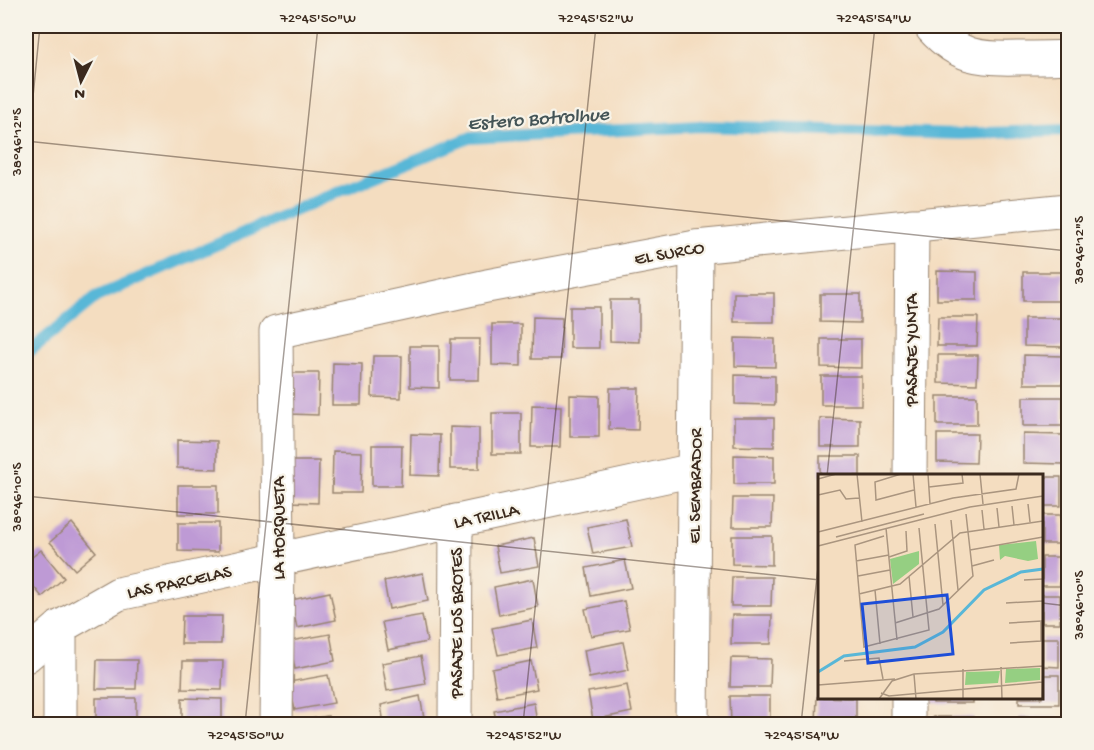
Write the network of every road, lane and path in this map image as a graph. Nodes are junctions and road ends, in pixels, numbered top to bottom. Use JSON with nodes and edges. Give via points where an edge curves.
{"nodes":[{"id":1,"x":932,"y":26,"type":"edge"},
{"id":2,"x":1068,"y":57,"type":"edge"},
{"id":3,"x":1068,"y":210,"type":"edge"},
{"id":4,"x":912,"y":225,"type":"junction"},
{"id":5,"x":696,"y":247,"type":"junction"},
{"id":6,"x":276,"y":332,"type":"joint"},
{"id":7,"x":694,"y":470,"type":"junction"},
{"id":8,"x":910,"y":474,"type":"edge"},
{"id":9,"x":456,"y":521,"type":"junction"},
{"id":10,"x":278,"y":560,"type":"junction"},
{"id":11,"x":60,"y":627,"type":"junction"},
{"id":12,"x":26,"y":656,"type":"edge"},
{"id":13,"x":908,"y":699,"type":"edge"},
{"id":14,"x":60,"y":724,"type":"edge"},
{"id":15,"x":276,"y":724,"type":"edge"},
{"id":16,"x":455,"y":724,"type":"edge"},
{"id":17,"x":692,"y":724,"type":"edge"},
{"id":18,"x":908,"y":724,"type":"edge"}],
"edges":[{"from":1,"to":2,"type":"street","via":[[941,38],[968,54],[987,58]]},
{"from":3,"to":4,"type":"street","name":"EL SURCO"},
{"from":4,"to":5,"type":"street","name":"EL SURCO"},
{"from":4,"to":8,"type":"street","name":"PASAJE YUNTA"},
{"from":5,"to":6,"type":"street","name":"EL SURCO","via":[[487,286]]},
{"from":5,"to":7,"type":"street","name":"EL SEMBRADOR"},
{"from":6,"to":10,"type":"street","name":"LA HORQUETA"},
{"from":7,"to":9,"type":"street","name":"LA TRILLA"},
{"from":7,"to":17,"type":"street","name":"EL SEMBRADOR"},
{"from":9,"to":10,"type":"street","name":"LA TRILLA"},
{"from":9,"to":16,"type":"street","name":"PASAJE LOS BROTES"},
{"from":10,"to":11,"type":"street","name":"LAS PARCELAS","via":[[117,594]]},
{"from":10,"to":15,"type":"street","name":"LA HORQUETA"},
{"from":11,"to":12,"type":"street","name":"LAS PARCELAS"},
{"from":11,"to":14,"type":"street"},
{"from":13,"to":18,"type":"street"}]}
